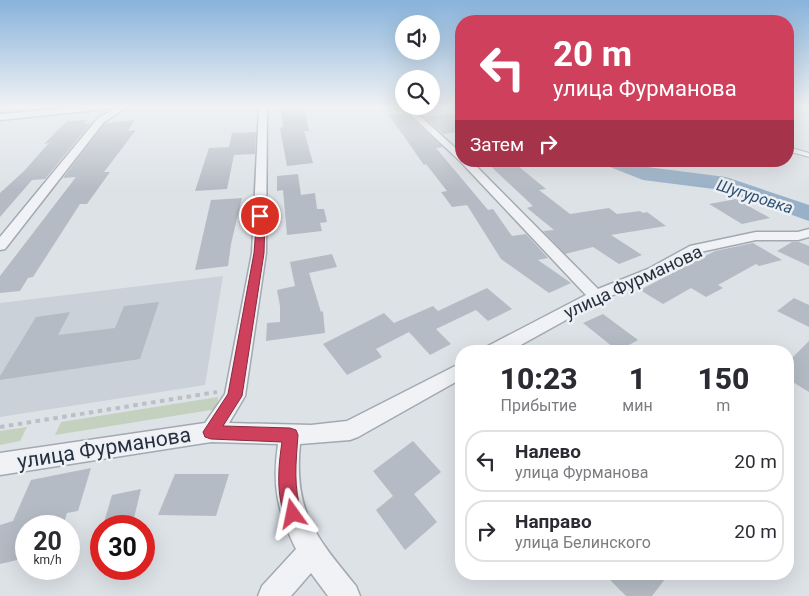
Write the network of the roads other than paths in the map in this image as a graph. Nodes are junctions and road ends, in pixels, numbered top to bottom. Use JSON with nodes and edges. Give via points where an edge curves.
{"nodes":[{"id":1,"x":89,"y":135,"type":"edge"},
{"id":2,"x":262,"y":135,"type":"edge"},
{"id":3,"x":436,"y":135,"type":"edge"},
{"id":4,"x":794,"y":151,"type":"edge"},
{"id":5,"x":455,"y":152,"type":"edge"},
{"id":6,"x":809,"y":155,"type":"edge"},
{"id":7,"x":471,"y":167,"type":"edge"},
{"id":8,"x":805,"y":236,"type":"edge"},
{"id":9,"x":0,"y":246,"type":"edge"},
{"id":10,"x":596,"y":296,"type":"junction"},
{"id":11,"x":506,"y":345,"type":"edge"},
{"id":12,"x":455,"y":373,"type":"edge"},
{"id":13,"x":211,"y":432,"type":"junction"},
{"id":14,"x":290,"y":435,"type":"junction"},
{"id":15,"x":0,"y":464,"type":"edge"},
{"id":16,"x":311,"y":552,"type":"junction"},
{"id":17,"x":272,"y":596,"type":"edge"},
{"id":18,"x":346,"y":596,"type":"edge"}],
"edges":[{"from":1,"to":9,"type":"street"},
{"from":2,"to":13,"type":"street","via":[[259,253],[235,396]]},
{"from":3,"to":5,"type":"street"},
{"from":4,"to":6,"type":"lane"},
{"from":7,"to":10,"type":"street"},
{"from":8,"to":10,"type":"street","name":"улица Фурманова","via":[[756,236],[696,249],[653,272]]},
{"from":10,"to":11,"type":"street","name":"улица Фурманова"},
{"from":12,"to":14,"type":"street","name":"улица Фурманова","via":[[350,430]]},
{"from":13,"to":14,"type":"street","name":"улица Фурманова"},
{"from":13,"to":15,"type":"street","name":"улица Фурманова"},
{"from":14,"to":16,"type":"street","via":[[286,474],[289,503],[296,525]]},
{"from":16,"to":17,"type":"street"},
{"from":16,"to":18,"type":"street"}]}
